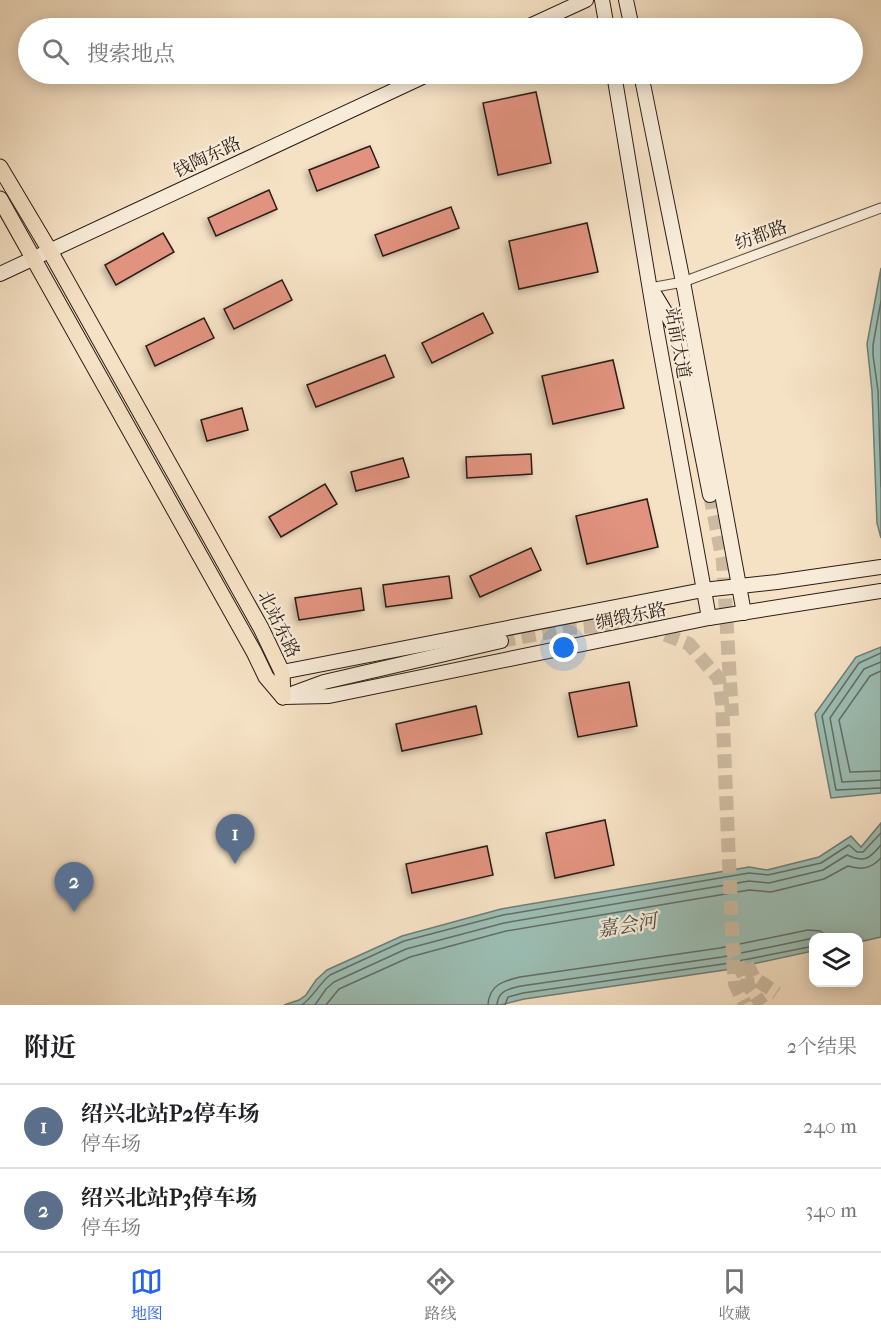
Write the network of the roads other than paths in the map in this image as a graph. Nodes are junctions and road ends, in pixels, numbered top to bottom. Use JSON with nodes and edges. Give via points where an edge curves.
{"nodes":[{"id":1,"x":586,"y":0,"type":"edge"},
{"id":2,"x":602,"y":0,"type":"edge"},
{"id":3,"x":626,"y":0,"type":"edge"},
{"id":4,"x":547,"y":18,"type":"edge"},
{"id":5,"x":605,"y":18,"type":"edge"},
{"id":6,"x":630,"y":18,"type":"edge"},
{"id":7,"x":408,"y":84,"type":"edge"},
{"id":8,"x":616,"y":84,"type":"edge"},
{"id":9,"x":643,"y":84,"type":"edge"},
{"id":10,"x":0,"y":167,"type":"edge"},
{"id":11,"x":0,"y":199,"type":"edge"},
{"id":12,"x":881,"y":208,"type":"edge"},
{"id":13,"x":50,"y":251,"type":"junction"},
{"id":14,"x":34,"y":258,"type":"junction"},
{"id":15,"x":0,"y":274,"type":"edge"},
{"id":16,"x":683,"y":282,"type":"junction"},
{"id":17,"x":650,"y":288,"type":"junction"},
{"id":18,"x":710,"y":495,"type":"tunnel mouth"},
{"id":19,"x":878,"y":567,"type":"edge"},
{"id":20,"x":738,"y":586,"type":"junction"},
{"id":21,"x":703,"y":590,"type":"junction"},
{"id":22,"x":881,"y":591,"type":"edge"},
{"id":23,"x":744,"y":614,"type":"junction"},
{"id":24,"x":709,"y":618,"type":"junction"},
{"id":25,"x":501,"y":641,"type":"tunnel mouth"},
{"id":26,"x":282,"y":672,"type":"junction"},
{"id":27,"x":283,"y":697,"type":"junction"}],
"edges":[{"from":1,"to":4,"type":"main road"},
{"from":2,"to":5,"type":"main road"},
{"from":3,"to":6,"type":"main road"},
{"from":7,"to":13,"type":"main road","name":"钱陶东路"},
{"from":8,"to":17,"type":"main road","name":"站前大道"},
{"from":9,"to":16,"type":"main road","name":"站前大道"},
{"from":10,"to":13,"type":"main road","name":"北站东路"},
{"from":11,"to":14,"type":"main road","name":"北站东路"},
{"from":12,"to":16,"type":"street","name":"纺都路"},
{"from":13,"to":14,"type":"main road","name":"钱陶东路"},
{"from":13,"to":26,"type":"main road","name":"北站东路"},
{"from":14,"to":15,"type":"main road","name":"钱陶东路"},
{"from":14,"to":27,"type":"main road","name":"北站东路","via":[[266,677]]},
{"from":16,"to":17,"type":"street","name":"纺都路"},
{"from":16,"to":20,"type":"main road","name":"站前大道"},
{"from":17,"to":18,"type":"main road","via":[[678,333]]},
{"from":17,"to":21,"type":"main road","name":"站前大道"},
{"from":19,"to":20,"type":"main road","name":"绸缎东路"},
{"from":20,"to":21,"type":"main road","name":"绸缎东路"},
{"from":20,"to":23,"type":"main road","name":"站前大道"},
{"from":21,"to":24,"type":"main road","name":"站前大道"},
{"from":21,"to":26,"type":"main road","name":"绸缎东路"},
{"from":22,"to":23,"type":"main road","name":"绸缎东路"},
{"from":23,"to":24,"type":"main road","name":"绸缎东路"},
{"from":24,"to":27,"type":"main road","name":"绸缎东路","via":[[328,696]]},
{"from":25,"to":27,"type":"main road","via":[[324,682]]},
{"from":26,"to":27,"type":"main road","name":"北站东路"}]}
